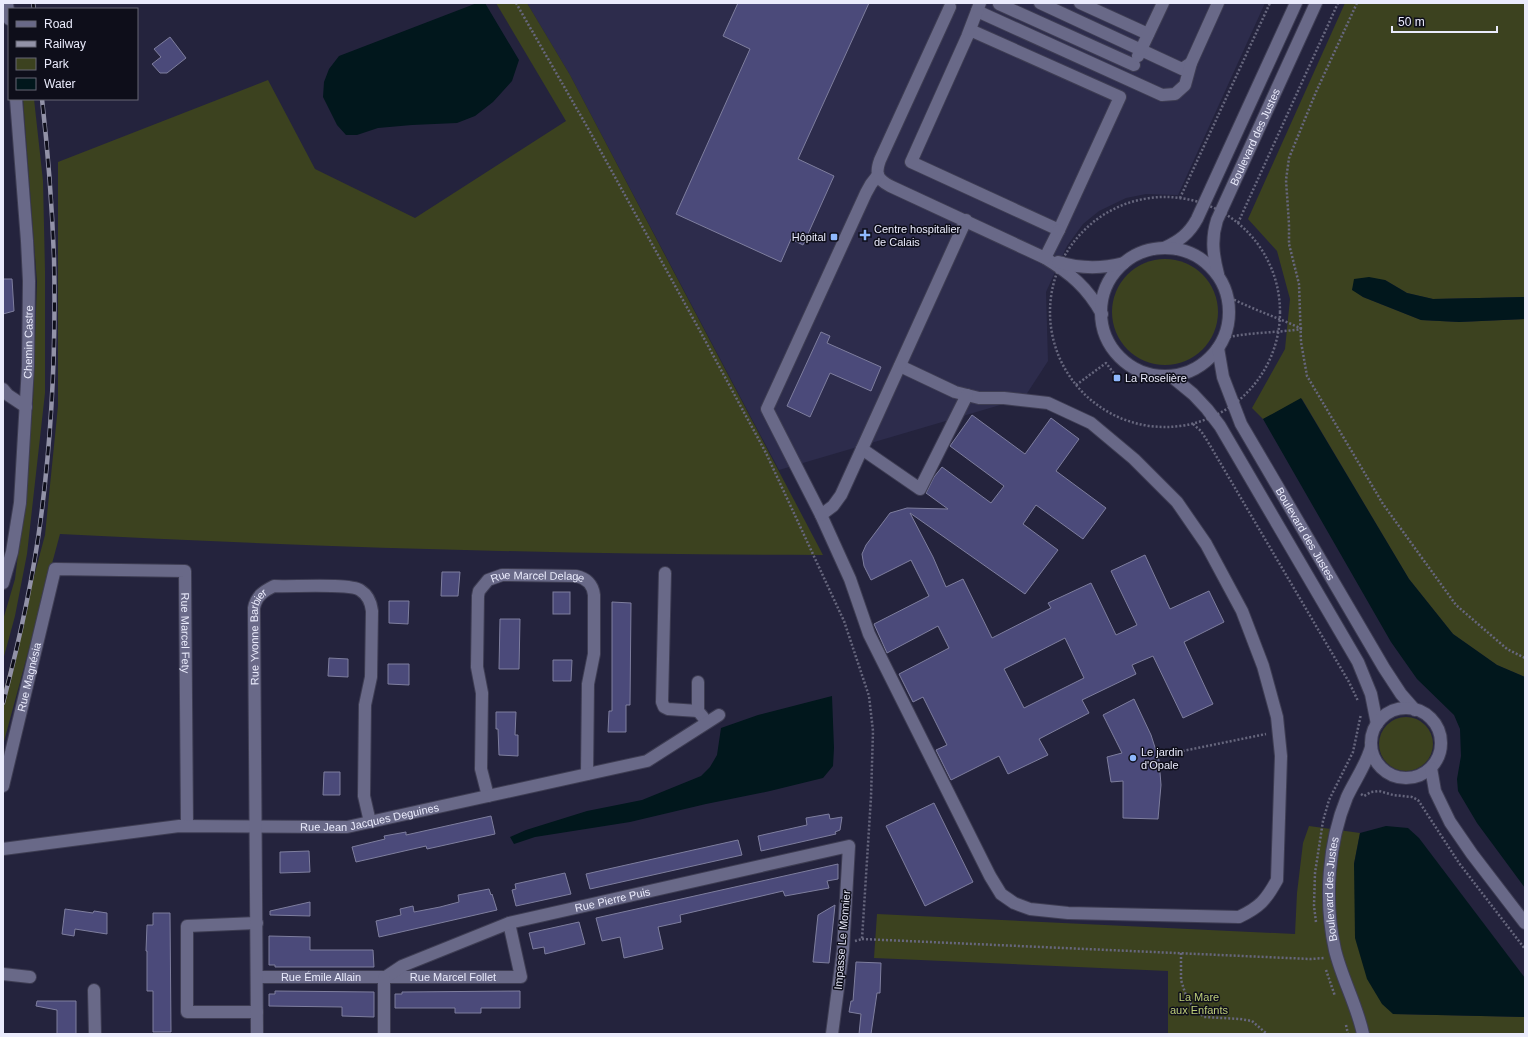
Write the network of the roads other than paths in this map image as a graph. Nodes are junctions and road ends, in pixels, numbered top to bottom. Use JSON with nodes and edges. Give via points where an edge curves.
{"nodes":[{"id":1,"x":1040,"y":3,"type":"edge"},
{"id":2,"x":1080,"y":3,"type":"edge"},
{"id":3,"x":1163,"y":3,"type":"edge"},
{"id":4,"x":1218,"y":3,"type":"edge"},
{"id":5,"x":1296,"y":3,"type":"edge"},
{"id":6,"x":1316,"y":3,"type":"edge"},
{"id":7,"x":999,"y":4,"type":"dead end"},
{"id":8,"x":950,"y":7,"type":"dead end"},
{"id":9,"x":978,"y":7,"type":"edge"},
{"id":10,"x":970,"y":30,"type":"junction"},
{"id":11,"x":1148,"y":34,"type":"junction"},
{"id":12,"x":1141,"y":50,"type":"junction"},
{"id":13,"x":1191,"y":63,"type":"junction"},
{"id":14,"x":1134,"y":65,"type":"junction"},
{"id":15,"x":1128,"y":79,"type":"junction"},
{"id":16,"x":1120,"y":97,"type":"junction"},
{"id":17,"x":16,"y":100,"type":"edge"},
{"id":18,"x":878,"y":175,"type":"junction"},
{"id":19,"x":966,"y":220,"type":"junction"},
{"id":20,"x":1059,"y":230,"type":"junction"},
{"id":21,"x":1163,"y":248,"type":"junction"},
{"id":22,"x":1045,"y":258,"type":"junction"},
{"id":23,"x":1125,"y":263,"type":"junction"},
{"id":24,"x":1060,"y":264,"type":"junction"},
{"id":25,"x":1218,"y":275,"type":"junction"},
{"id":26,"x":1102,"y":314,"type":"junction"},
{"id":27,"x":1221,"y":343,"type":"junction"},
{"id":28,"x":900,"y":366,"type":"junction"},
{"id":29,"x":1171,"y":376,"type":"junction"},
{"id":30,"x":3,"y":389,"type":"edge"},
{"id":31,"x":967,"y":395,"type":"junction"},
{"id":32,"x":26,"y":407,"type":"junction"},
{"id":33,"x":862,"y":450,"type":"junction"},
{"id":34,"x":821,"y":515,"type":"junction"},
{"id":35,"x":7,"y":551,"type":"edge"},
{"id":36,"x":54,"y":569,"type":"joint"},
{"id":37,"x":665,"y":573,"type":"dead end"},
{"id":38,"x":3,"y":583,"type":"edge"},
{"id":39,"x":698,"y":682,"type":"dead end"},
{"id":40,"x":1415,"y":710,"type":"junction"},
{"id":41,"x":698,"y":711,"type":"junction"},
{"id":42,"x":719,"y":715,"type":"dead end"},
{"id":43,"x":707,"y":723,"type":"junction"},
{"id":44,"x":1377,"y":724,"type":"junction"},
{"id":45,"x":1371,"y":747,"type":"junction"},
{"id":46,"x":1431,"y":768,"type":"junction"},
{"id":47,"x":587,"y":774,"type":"junction"},
{"id":48,"x":3,"y":786,"type":"edge"},
{"id":49,"x":488,"y":796,"type":"junction"},
{"id":50,"x":370,"y":822,"type":"junction"},
{"id":51,"x":187,"y":826,"type":"junction"},
{"id":52,"x":255,"y":827,"type":"junction"},
{"id":53,"x":849,"y":846,"type":"joint"},
{"id":54,"x":3,"y":849,"type":"edge"},
{"id":55,"x":257,"y":923,"type":"junction"},
{"id":56,"x":509,"y":923,"type":"junction"},
{"id":57,"x":1525,"y":923,"type":"edge"},
{"id":58,"x":3,"y":974,"type":"edge"},
{"id":59,"x":30,"y":977,"type":"dead end"},
{"id":60,"x":258,"y":978,"type":"junction"},
{"id":61,"x":384,"y":978,"type":"junction"},
{"id":62,"x":94,"y":990,"type":"dead end"},
{"id":63,"x":257,"y":1012,"type":"junction"},
{"id":64,"x":95,"y":1034,"type":"edge"},
{"id":65,"x":257,"y":1034,"type":"edge"},
{"id":66,"x":384,"y":1034,"type":"edge"},
{"id":67,"x":832,"y":1034,"type":"edge"},
{"id":68,"x":1363,"y":1034,"type":"edge"}],
"edges":[{"from":1,"to":12,"type":"street"},
{"from":2,"to":11,"type":"street"},
{"from":3,"to":11,"type":"street"},
{"from":4,"to":13,"type":"street"},
{"from":5,"to":21,"type":"street","name":"Boulevard des Justes","via":[[1190,232]]},
{"from":6,"to":25,"type":"street","name":"Boulevard des Justes","via":[[1221,211],[1212,243]]},
{"from":7,"to":14,"type":"street"},
{"from":8,"to":18,"type":"street","via":[[880,160]]},
{"from":9,"to":10,"type":"street"},
{"from":9,"to":15,"type":"street"},
{"from":10,"to":16,"type":"street"},
{"from":10,"to":20,"type":"street","via":[[911,162]]},
{"from":11,"to":12,"type":"street"},
{"from":12,"to":13,"type":"street","via":[[1182,69]]},
{"from":12,"to":14,"type":"street"},
{"from":13,"to":15,"type":"street","via":[[1185,85],[1175,94],[1162,95]]},
{"from":14,"to":15,"type":"street"},
{"from":15,"to":16,"type":"street"},
{"from":16,"to":20,"type":"street"},
{"from":17,"to":32,"type":"street","name":"Chemin Castre","via":[[28,274]]},
{"from":18,"to":19,"type":"street","via":[[890,186]]},
{"from":18,"to":34,"type":"street","via":[[866,193],[767,409]]},
{"from":19,"to":22,"type":"street"},
{"from":19,"to":28,"type":"street"},
{"from":20,"to":22,"type":"street"},
{"from":21,"to":23,"type":"street","via":[[1143,252]]},
{"from":21,"to":25,"type":"street","via":[[1194,255]]},
{"from":22,"to":24,"type":"street"},
{"from":23,"to":24,"type":"street","via":[[1095,268]]},
{"from":23,"to":26,"type":"street","via":[[1106,289],[1102,301]]},
{"from":24,"to":26,"type":"street","via":[[1083,286]]},
{"from":25,"to":27,"type":"street","via":[[1227,296],[1229,317]]},
{"from":26,"to":29,"type":"street","via":[[1107,338],[1122,359],[1142,372]]},
{"from":27,"to":29,"type":"street","via":[[1210,358],[1195,369]]},
{"from":27,"to":40,"type":"street","name":"Boulevard des Justes","via":[[1223,377],[1248,435],[1380,662]]},
{"from":28,"to":31,"type":"street","via":[[955,392]]},
{"from":28,"to":33,"type":"street"},
{"from":29,"to":44,"type":"street","name":"Boulevard des Justes","via":[[1194,394],[1227,437],[1356,658],[1371,694]]},
{"from":30,"to":32,"type":"street","via":[[8,396]]},
{"from":31,"to":33,"type":"street","via":[[920,490]]},
{"from":31,"to":34,"type":"street","via":[[1048,404],[1091,423],[1134,459],[1176,502],[1206,544],[1242,611],[1264,666],[1277,717],[1281,756],[1277,880],[1269,896],[1253,910],[1239,917],[1068,912],[1030,909],[1014,903],[1001,894],[872,642],[850,579]]},
{"from":32,"to":35,"type":"street","name":"Chemin Castre","via":[[20,503]]},
{"from":33,"to":34,"type":"street","via":[[841,495],[833,506]]},
{"from":35,"to":38,"type":"street","name":"Chemin Castre"},
{"from":36,"to":48,"type":"street","name":"Rue Magnésia"},
{"from":36,"to":51,"type":"street","name":"Rue Marcel Fety","via":[[185,571]]},
{"from":37,"to":41,"type":"street","via":[[662,702],[668,709]]},
{"from":39,"to":41,"type":"street"},
{"from":40,"to":44,"type":"street","via":[[1394,711]]},
{"from":40,"to":46,"type":"street","via":[[1431,719],[1440,734],[1440,753]]},
{"from":41,"to":43,"type":"street"},
{"from":42,"to":43,"type":"street","name":"Rue Jean Jacques Deguines"},
{"from":43,"to":47,"type":"street","name":"Rue Jean Jacques Deguines","via":[[646,761]]},
{"from":44,"to":45,"type":"street","via":[[1372,735]]},
{"from":45,"to":46,"type":"street","via":[[1379,766],[1397,777],[1417,777]]},
{"from":45,"to":68,"type":"street","name":"Boulevard des Justes","via":[[1351,789],[1338,826],[1330,876],[1330,908],[1337,955]]},
{"from":46,"to":57,"type":"street","via":[[1435,792],[1450,822]]},
{"from":47,"to":49,"type":"street","name":"Rue Jean Jacques Deguines"},
{"from":47,"to":49,"type":"street","name":"Rue Marcel Delage","via":[[588,684],[594,654],[592,588],[585,579],[576,576],[498,575],[485,582],[478,596],[477,667],[482,693],[481,769]]},
{"from":49,"to":50,"type":"street","name":"Rue Jean Jacques Deguines"},
{"from":50,"to":52,"type":"street","name":"Rue Jean Jacques Deguines","via":[[347,827]]},
{"from":50,"to":52,"type":"street","name":"Rue Yvonne Barbier","via":[[364,796],[365,705],[371,677],[370,602],[364,593],[351,587],[274,586],[258,597],[254,608]]},
{"from":51,"to":52,"type":"street","name":"Rue Jean Jacques Deguines"},
{"from":51,"to":54,"type":"street","name":"Rue Jean Jacques Deguines"},
{"from":52,"to":55,"type":"street","name":"Rue Yvonne Barbier"},
{"from":53,"to":56,"type":"street","name":"Rue Pierre Puis"},
{"from":53,"to":67,"type":"street","name":"Impasse Le Monnier","via":[[843,944]]},
{"from":55,"to":60,"type":"street","name":"Rue Yvonne Barbier"},
{"from":55,"to":63,"type":"street","via":[[187,926],[187,1012]]},
{"from":56,"to":61,"type":"street","name":"Rue Pierre Puis","via":[[402,966]]},
{"from":56,"to":61,"type":"street","name":"Rue Marcel Follet","via":[[521,977]]},
{"from":58,"to":59,"type":"street"},
{"from":60,"to":61,"type":"street","name":"Rue Émile Allain"},
{"from":60,"to":63,"type":"street","name":"Rue Yvonne Barbier"},
{"from":61,"to":66,"type":"street"},
{"from":62,"to":64,"type":"street"},
{"from":63,"to":65,"type":"street","name":"Rue Yvonne Barbier"}]}
